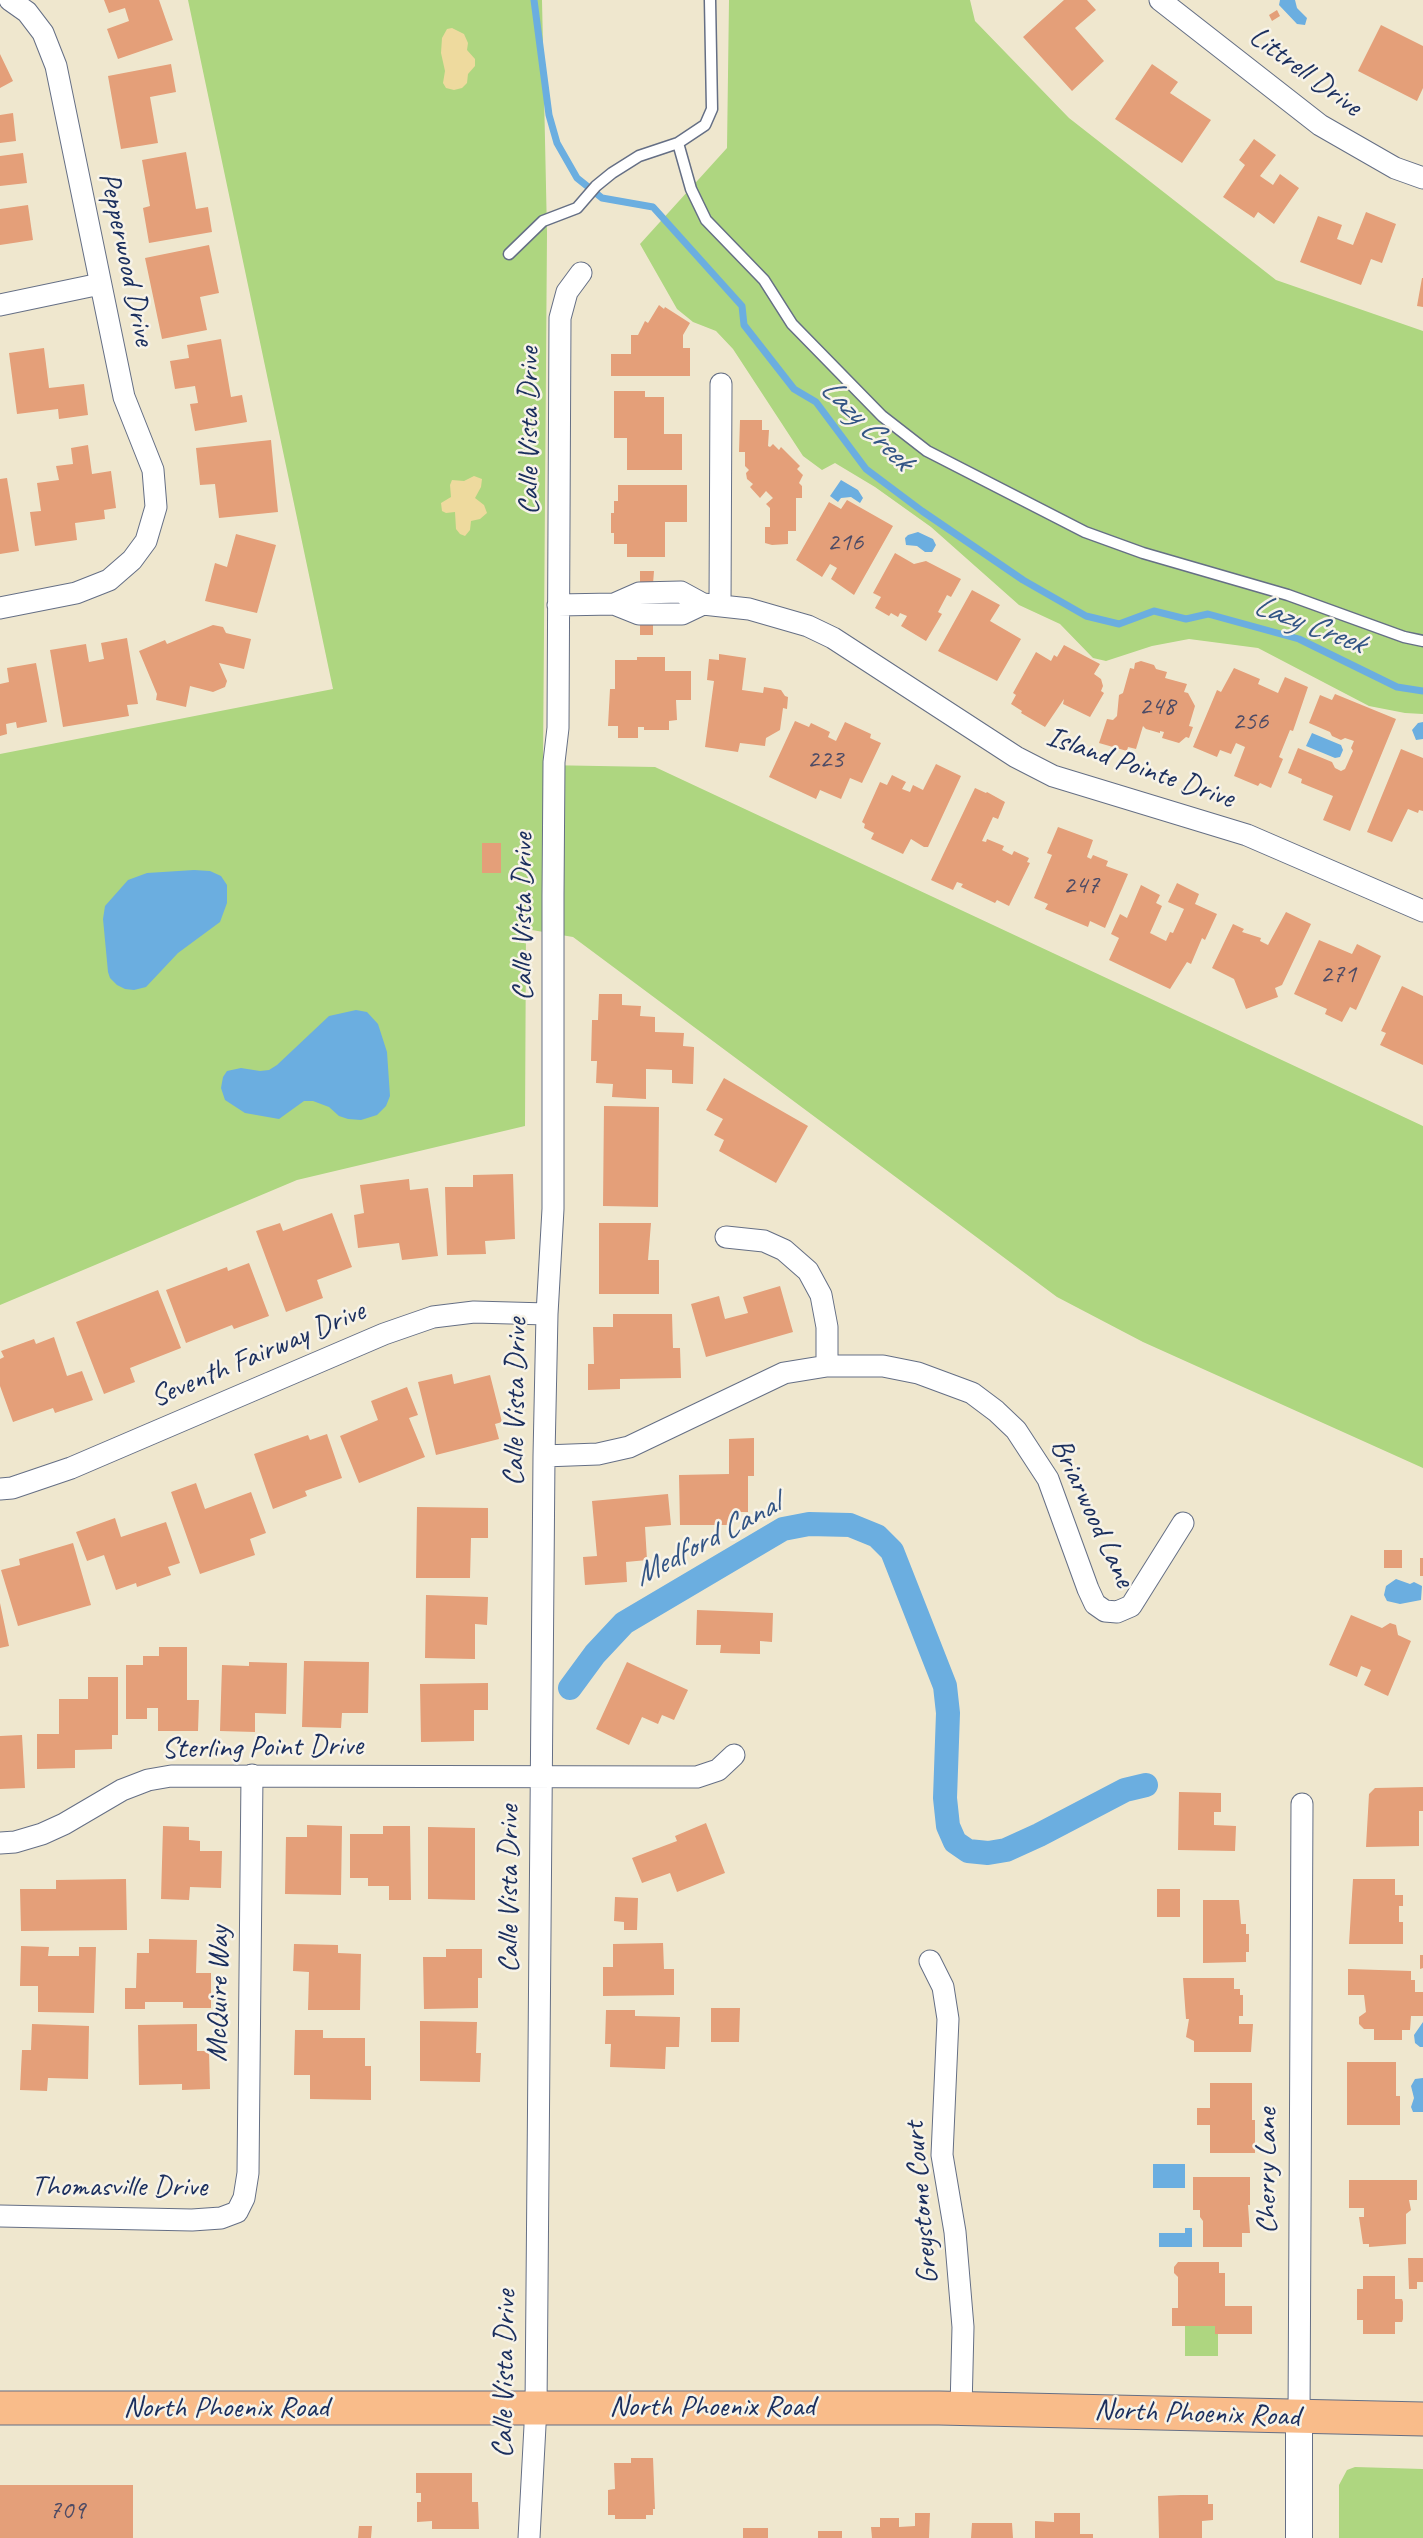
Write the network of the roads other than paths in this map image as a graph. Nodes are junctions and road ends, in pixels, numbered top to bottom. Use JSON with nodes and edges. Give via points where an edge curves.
{"nodes":[{"id":1,"x":10,"y":0,"type":"edge"},
{"id":2,"x":710,"y":0,"type":"edge"},
{"id":3,"x":1160,"y":0,"type":"edge"},
{"id":4,"x":678,"y":143,"type":"junction"},
{"id":5,"x":1423,"y":178,"type":"edge"},
{"id":6,"x":509,"y":254,"type":"dead end"},
{"id":7,"x":580,"y":273,"type":"dead end"},
{"id":8,"x":100,"y":284,"type":"junction"},
{"id":9,"x":0,"y":305,"type":"edge"},
{"id":10,"x":721,"y":384,"type":"dead end"},
{"id":11,"x":711,"y":604,"type":"junction"},
{"id":12,"x":558,"y":605,"type":"junction"},
{"id":13,"x":0,"y":608,"type":"edge"},
{"id":14,"x":1423,"y":641,"type":"edge"},
{"id":15,"x":1423,"y":911,"type":"edge"},
{"id":16,"x":726,"y":1238,"type":"dead end"},
{"id":17,"x":547,"y":1314,"type":"junction"},
{"id":18,"x":827,"y":1366,"type":"junction"},
{"id":19,"x":544,"y":1456,"type":"junction"},
{"id":20,"x":0,"y":1489,"type":"edge"},
{"id":21,"x":1183,"y":1523,"type":"dead end"},
{"id":22,"x":734,"y":1755,"type":"dead end"},
{"id":23,"x":252,"y":1775,"type":"junction"},
{"id":24,"x":540,"y":1777,"type":"junction"},
{"id":25,"x":1302,"y":1804,"type":"dead end"},
{"id":26,"x":0,"y":1843,"type":"edge"},
{"id":27,"x":930,"y":1961,"type":"dead end"},
{"id":28,"x":237,"y":2212,"type":"joint"},
{"id":29,"x":0,"y":2216,"type":"edge"},
{"id":30,"x":536,"y":2407,"type":"junction"},
{"id":31,"x":0,"y":2408,"type":"edge"},
{"id":32,"x":962,"y":2409,"type":"junction"},
{"id":33,"x":1299,"y":2417,"type":"junction"},
{"id":34,"x":1423,"y":2419,"type":"edge"},
{"id":35,"x":529,"y":2538,"type":"edge"},
{"id":36,"x":1299,"y":2538,"type":"edge"}],
"edges":[{"from":1,"to":8,"type":"street","name":"Pepperwood Drive","via":[[27,12],[43,33],[56,66]]},
{"from":2,"to":4,"type":"lane","via":[[712,109],[705,125]]},
{"from":3,"to":5,"type":"street","name":"Littrell Drive","via":[[1320,125],[1395,168]]},
{"from":4,"to":6,"type":"lane","via":[[639,156],[596,186],[578,208],[543,221]]},
{"from":4,"to":14,"type":"lane","via":[[691,189],[706,220],[764,280],[792,324],[882,416],[927,452],[1085,532]]},
{"from":7,"to":12,"type":"street","name":"Calle Vista Drive","via":[[567,292],[560,318]]},
{"from":8,"to":9,"type":"street"},
{"from":8,"to":13,"type":"street","name":"Pepperwood Drive","via":[[124,397],[153,470],[156,507],[146,541],[109,580],[76,593]]},
{"from":10,"to":11,"type":"street"},
{"from":11,"to":12,"type":"street","via":[[682,614],[639,614],[614,604]]},
{"from":11,"to":15,"type":"street","name":"Island Pointe Drive","via":[[779,616],[833,638],[1016,757],[1053,776],[1247,835]]},
{"from":12,"to":17,"type":"street","name":"Calle Vista Drive","via":[[553,1209]]},
{"from":16,"to":18,"type":"street","via":[[764,1241],[808,1270],[821,1295],[827,1327]]},
{"from":17,"to":19,"type":"street","name":"Calle Vista Drive"},
{"from":17,"to":20,"type":"street","name":"Seventh Fairway Drive","via":[[474,1312],[433,1317],[384,1334],[71,1468]]},
{"from":18,"to":19,"type":"street","name":"Briarwood Lane","via":[[784,1373],[629,1447],[598,1454]]},
{"from":18,"to":21,"type":"street","name":"Briarwood Lane","via":[[883,1366],[918,1373],[972,1393],[996,1411],[1016,1430],[1048,1479],[1088,1589],[1095,1604],[1105,1611],[1117,1612],[1131,1606]]},
{"from":19,"to":24,"type":"street","name":"Calle Vista Drive"},
{"from":22,"to":24,"type":"street","name":"Sterling Point Drive","via":[[718,1770],[697,1777]]},
{"from":23,"to":24,"type":"street","name":"Sterling Point Drive"},
{"from":23,"to":26,"type":"street","name":"Sterling Point Drive","via":[[148,1780],[42,1834]]},
{"from":23,"to":28,"type":"street","name":"McQuire Way","via":[[248,2173]]},
{"from":24,"to":30,"type":"street","name":"Calle Vista Drive"},
{"from":25,"to":33,"type":"street","name":"Cherry Lane"},
{"from":27,"to":32,"type":"street","name":"Greystone Court","via":[[943,1987],[948,2019],[942,2155],[955,2232],[963,2327]]},
{"from":28,"to":29,"type":"street","name":"Thomasville Drive","via":[[221,2218],[192,2220]]},
{"from":30,"to":31,"type":"main road","name":"North Phoenix Road"},
{"from":30,"to":32,"type":"main road","name":"North Phoenix Road"},
{"from":30,"to":35,"type":"street","name":"Calle Vista Drive"},
{"from":32,"to":33,"type":"main road","name":"North Phoenix Road"},
{"from":33,"to":34,"type":"main road","name":"North Phoenix Road"},
{"from":33,"to":36,"type":"street","name":"Cherry Lane"}]}
